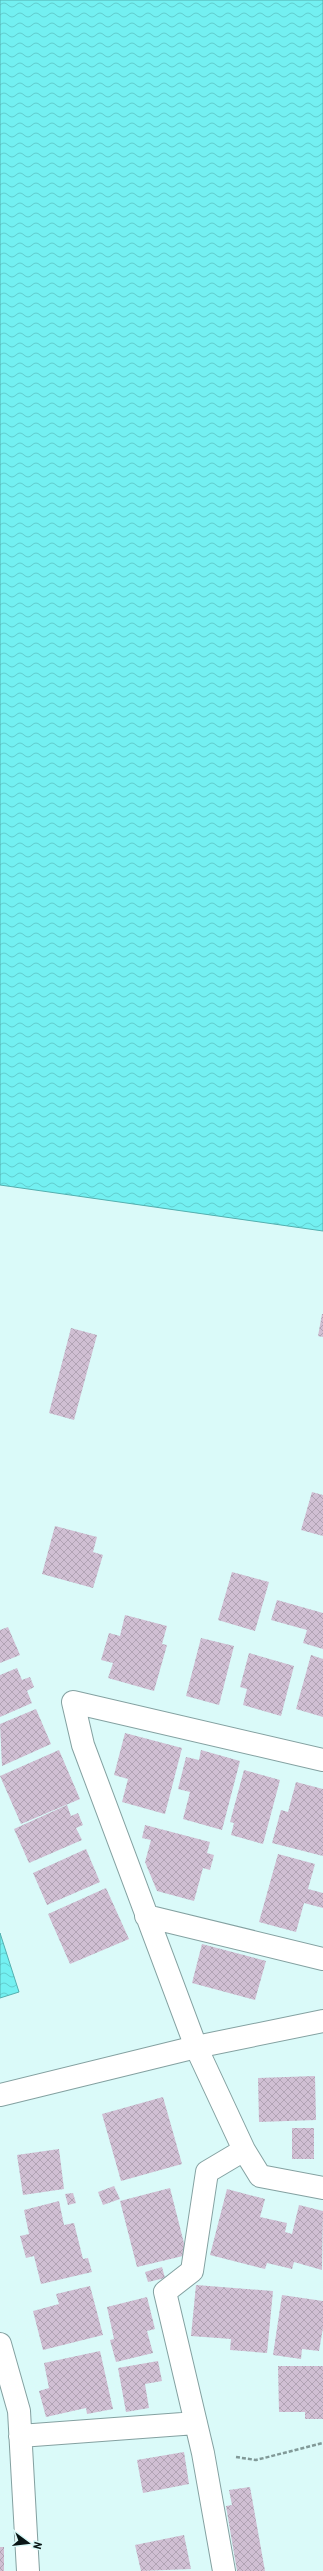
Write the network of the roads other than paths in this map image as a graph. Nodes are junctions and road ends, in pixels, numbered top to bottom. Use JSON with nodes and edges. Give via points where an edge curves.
{"nodes":[{"id":1,"x":323,"y":1760,"type":"edge"},
{"id":2,"x":146,"y":1916,"type":"junction"},
{"id":3,"x":323,"y":1959,"type":"edge"},
{"id":4,"x":323,"y":2021,"type":"edge"},
{"id":5,"x":196,"y":2047,"type":"junction"},
{"id":6,"x":0,"y":2095,"type":"edge"},
{"id":7,"x":244,"y":2150,"type":"junction"},
{"id":8,"x":323,"y":2188,"type":"edge"},
{"id":9,"x":0,"y":2344,"type":"edge"},
{"id":10,"x":196,"y":2423,"type":"junction"},
{"id":11,"x":20,"y":2436,"type":"junction"},
{"id":12,"x":28,"y":2571,"type":"edge"},
{"id":13,"x":224,"y":2571,"type":"edge"}],
"edges":[{"from":1,"to":2,"type":"street","via":[[73,1702],[83,1744]]},
{"from":2,"to":3,"type":"street"},
{"from":2,"to":5,"type":"street"},
{"from":4,"to":5,"type":"street"},
{"from":5,"to":6,"type":"street"},
{"from":5,"to":7,"type":"street"},
{"from":7,"to":8,"type":"street","via":[[260,2176]]},
{"from":7,"to":10,"type":"street","via":[[207,2172],[192,2272],[165,2292]]},
{"from":9,"to":11,"type":"street","via":[[19,2411]]},
{"from":10,"to":11,"type":"street"},
{"from":10,"to":13,"type":"street"},
{"from":11,"to":12,"type":"street"}]}
